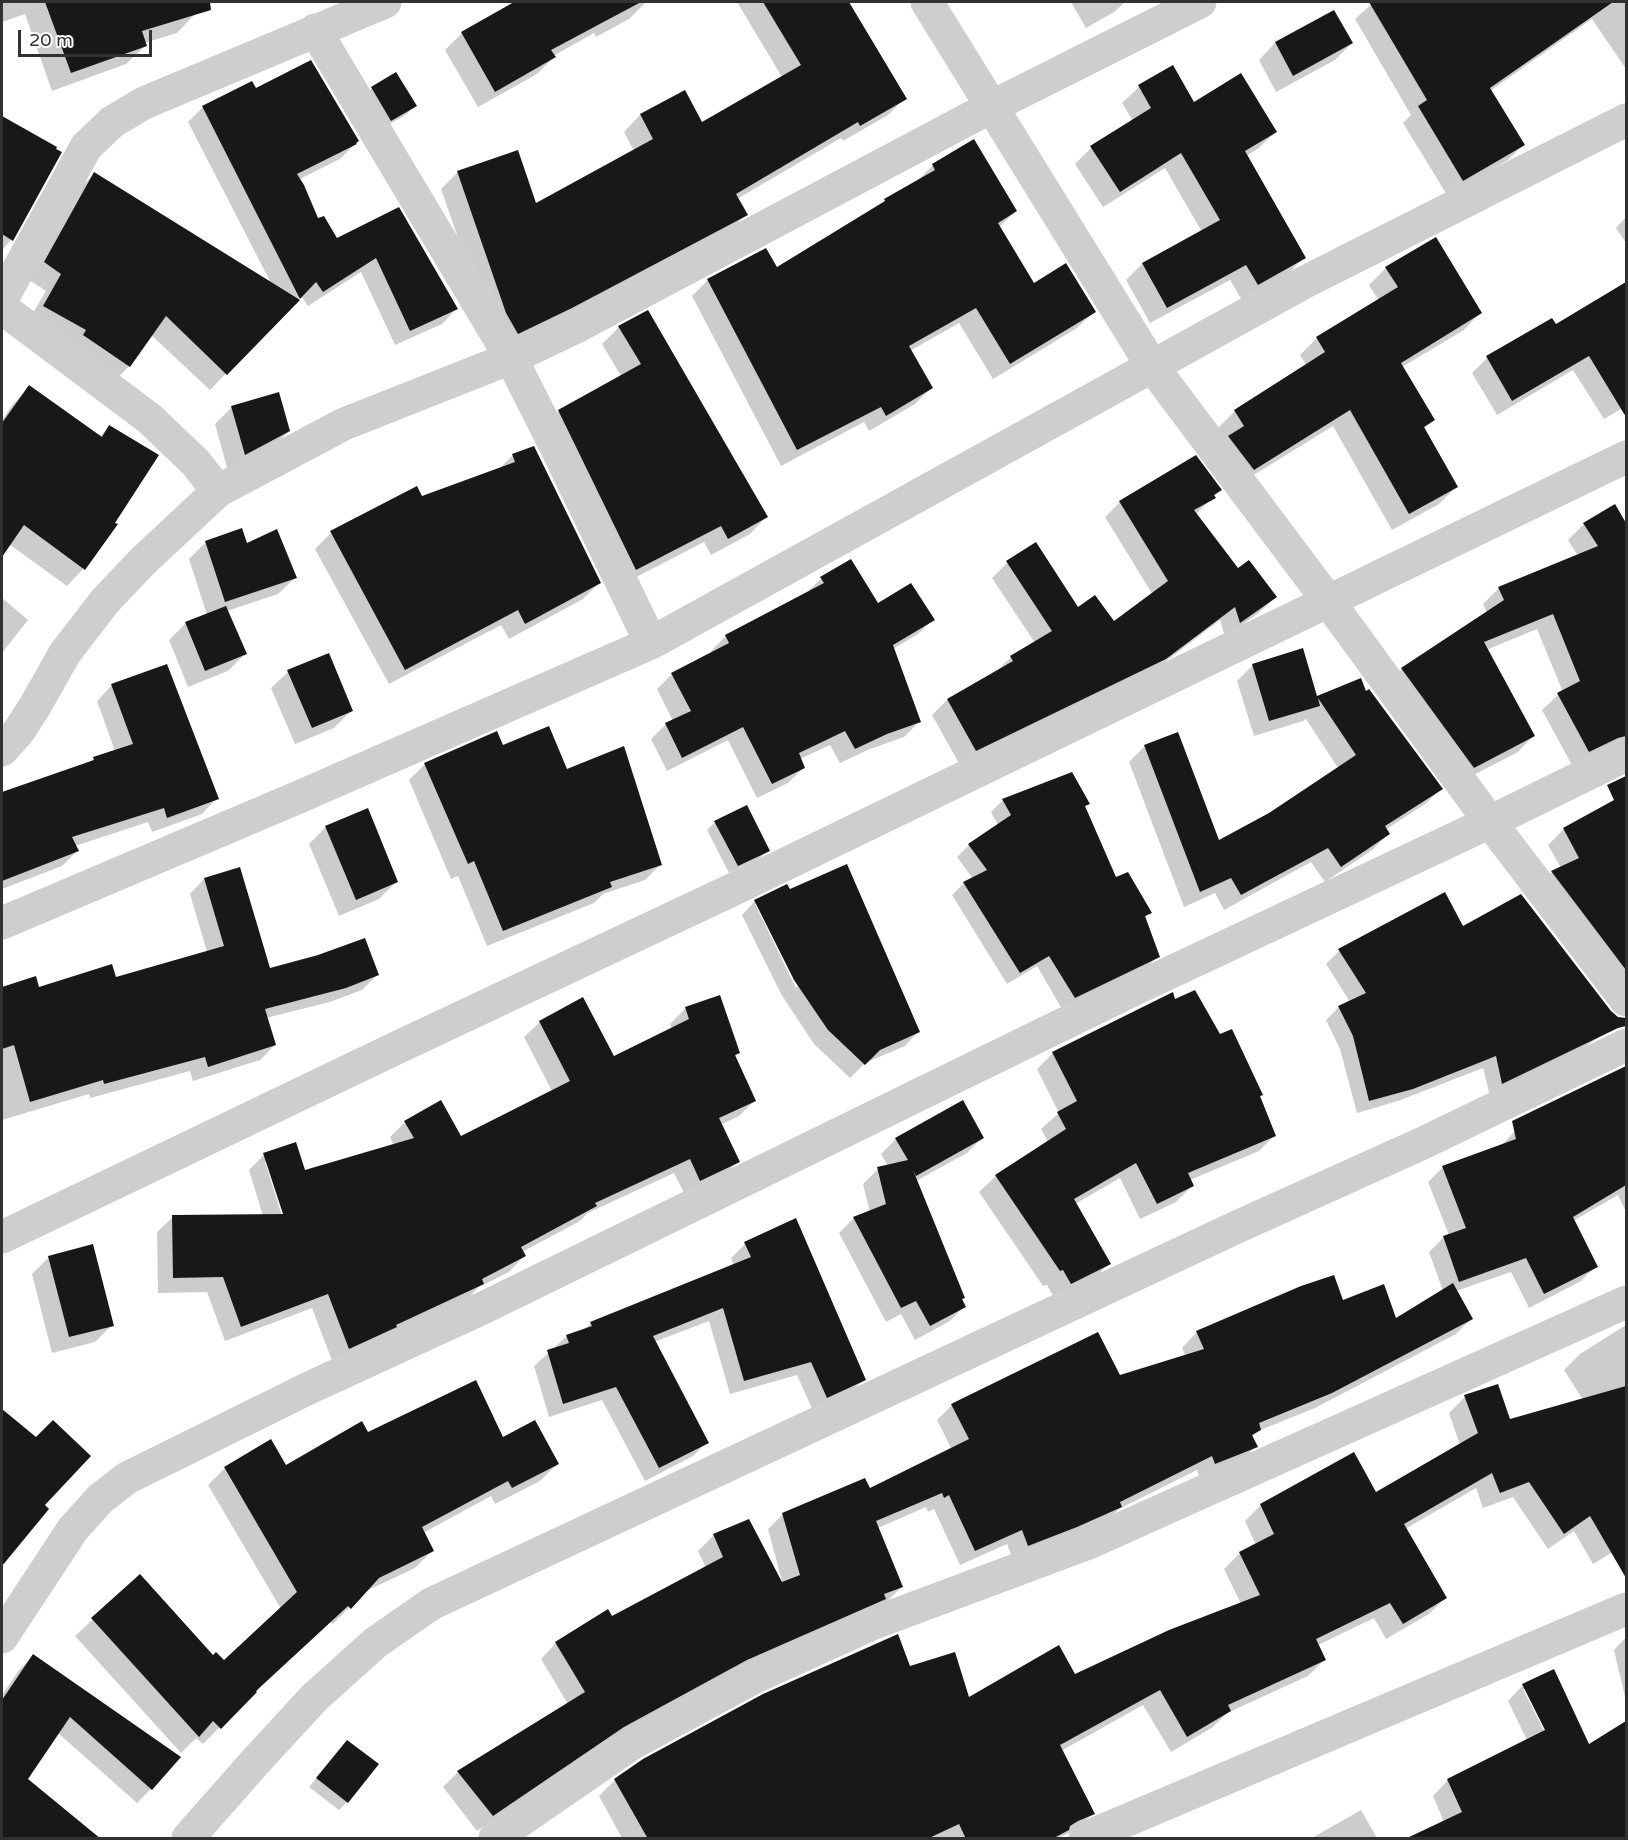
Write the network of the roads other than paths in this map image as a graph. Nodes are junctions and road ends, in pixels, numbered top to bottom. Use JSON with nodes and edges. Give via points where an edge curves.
{"nodes":[{"id":1,"x":385,"y":2,"type":"edge"},
{"id":2,"x":927,"y":2,"type":"edge"},
{"id":3,"x":1200,"y":2,"type":"edge"},
{"id":4,"x":315,"y":30,"type":"junction"},
{"id":5,"x":991,"y":106,"type":"junction"},
{"id":6,"x":1626,"y":120,"type":"edge"},
{"id":7,"x":2,"y":299,"type":"edge"},
{"id":8,"x":2,"y":308,"type":"edge"},
{"id":9,"x":511,"y":358,"type":"junction"},
{"id":10,"x":1152,"y":366,"type":"junction"},
{"id":11,"x":1626,"y":457,"type":"edge"},
{"id":12,"x":218,"y":491,"type":"junction"},
{"id":13,"x":1329,"y":602,"type":"junction"},
{"id":14,"x":651,"y":643,"type":"junction"},
{"id":15,"x":2,"y":750,"type":"edge"},
{"id":16,"x":1626,"y":754,"type":"edge"},
{"id":17,"x":1490,"y":822,"type":"junction"},
{"id":18,"x":2,"y":922,"type":"edge"},
{"id":19,"x":1626,"y":1000,"type":"edge"},
{"id":20,"x":1626,"y":1045,"type":"edge"},
{"id":21,"x":2,"y":1237,"type":"edge"},
{"id":22,"x":1626,"y":1302,"type":"edge"},
{"id":23,"x":1626,"y":1609,"type":"edge"},
{"id":24,"x":2,"y":1636,"type":"edge"},
{"id":25,"x":188,"y":1839,"type":"edge"},
{"id":26,"x":495,"y":1839,"type":"edge"},
{"id":27,"x":1085,"y":1839,"type":"edge"}],
"edges":[{"from":1,"to":4,"type":"street"},
{"from":2,"to":5,"type":"street"},
{"from":3,"to":5,"type":"street"},
{"from":4,"to":7,"type":"street","via":[[144,104],[112,122],[86,147]]},
{"from":4,"to":9,"type":"street"},
{"from":5,"to":9,"type":"street"},
{"from":5,"to":10,"type":"street"},
{"from":6,"to":10,"type":"street","via":[[1303,283]]},
{"from":8,"to":12,"type":"street","via":[[150,419]]},
{"from":9,"to":12,"type":"street","via":[[344,424]]},
{"from":9,"to":14,"type":"street"},
{"from":10,"to":13,"type":"street"},
{"from":10,"to":14,"type":"street"},
{"from":11,"to":13,"type":"street"},
{"from":12,"to":15,"type":"street","via":[[105,601],[65,653],[19,731]]},
{"from":13,"to":17,"type":"street"},
{"from":13,"to":21,"type":"street"},
{"from":14,"to":18,"type":"street"},
{"from":16,"to":17,"type":"street"},
{"from":17,"to":19,"type":"street"},
{"from":17,"to":24,"type":"street","via":[[1135,989],[127,1478],[99,1499],[73,1529]]},
{"from":20,"to":25,"type":"street","via":[[431,1604],[375,1643],[314,1698]]},
{"from":22,"to":26,"type":"street","via":[[1091,1542],[874,1623],[755,1677],[633,1743]]},
{"from":23,"to":27,"type":"street"}]}
